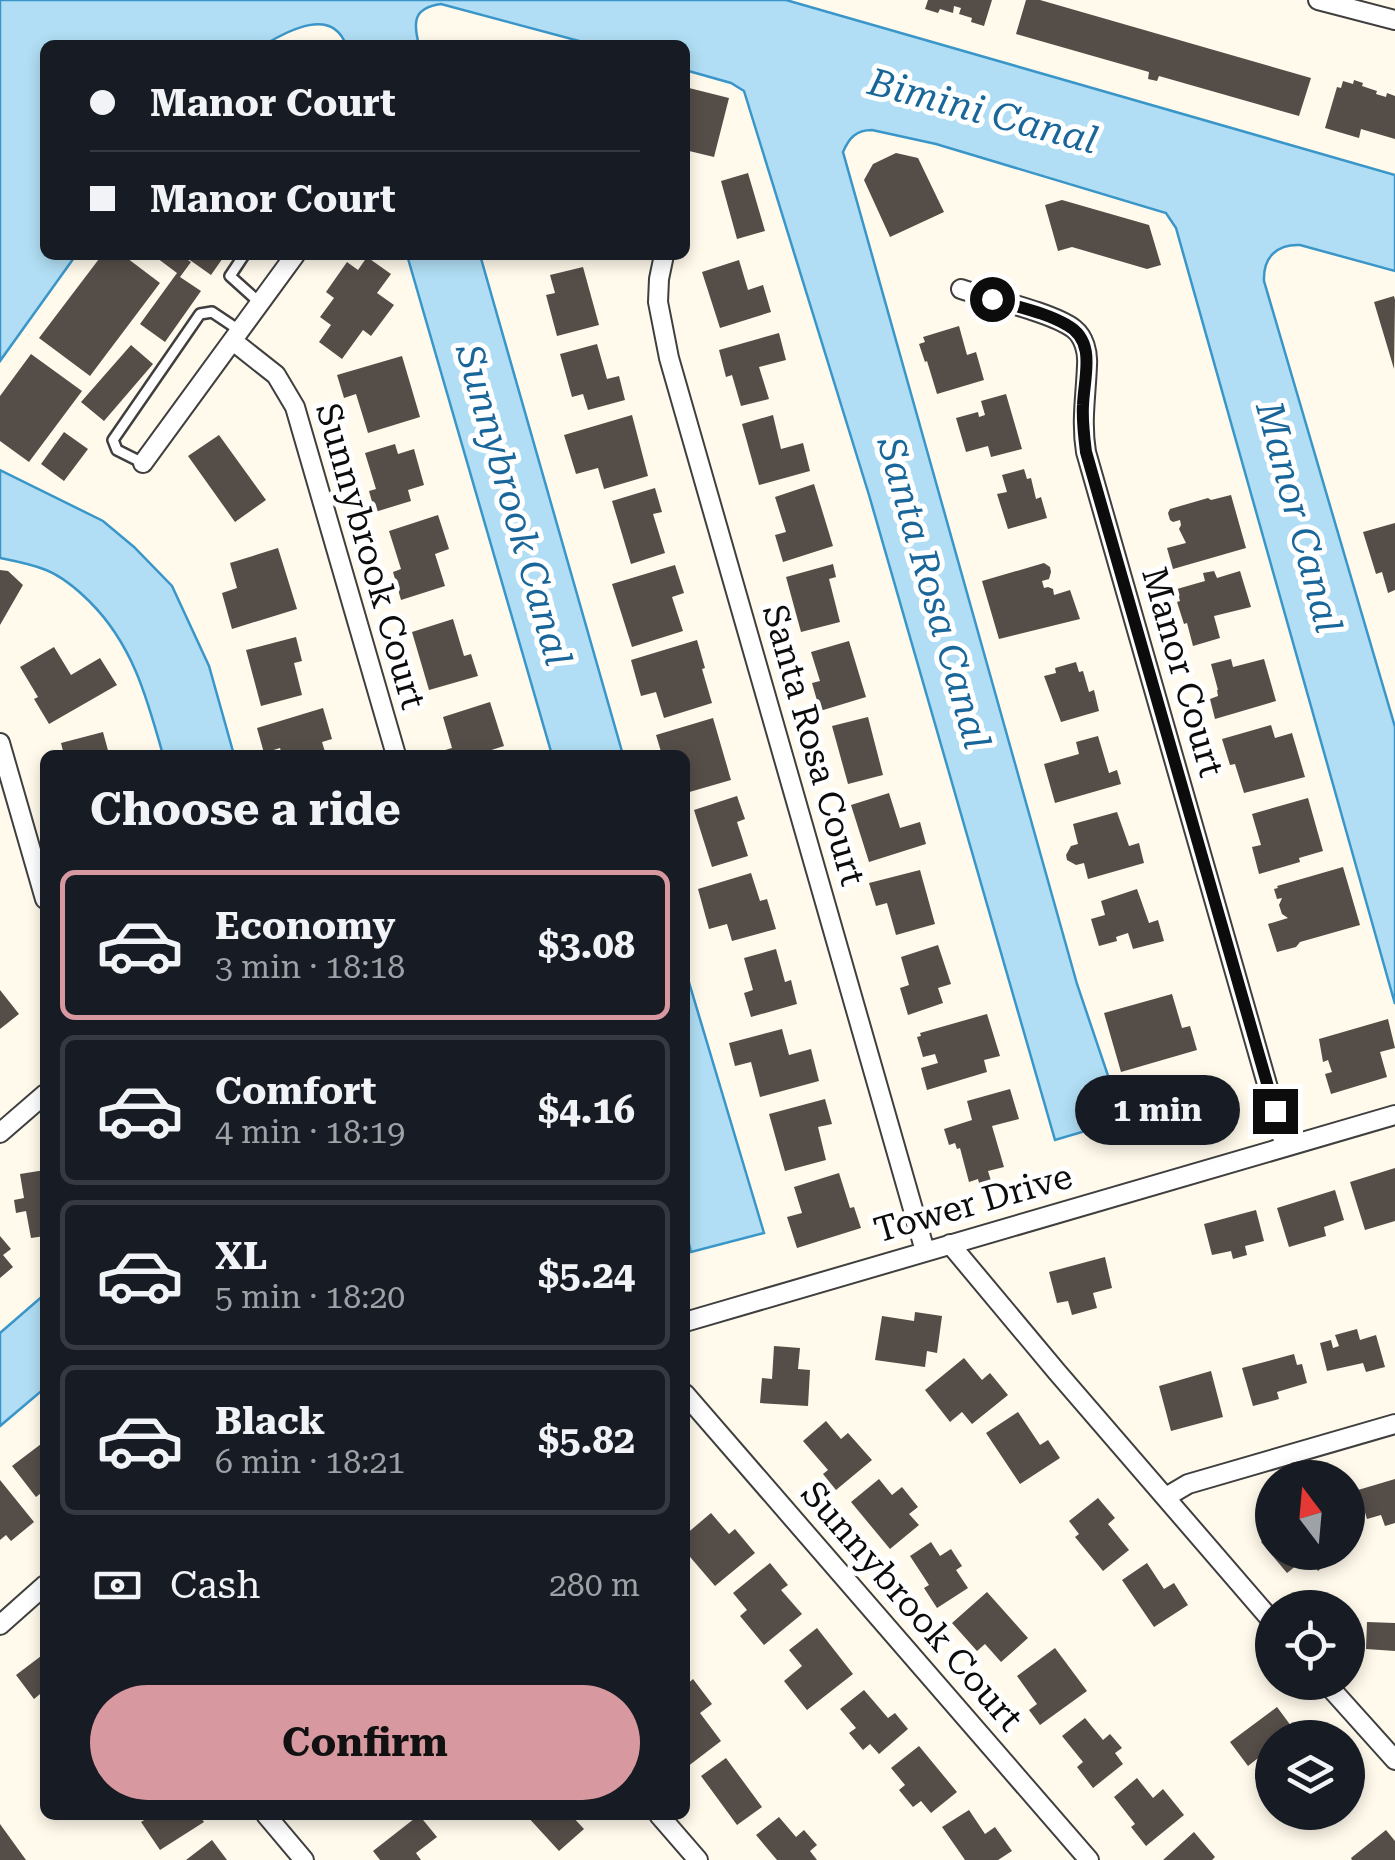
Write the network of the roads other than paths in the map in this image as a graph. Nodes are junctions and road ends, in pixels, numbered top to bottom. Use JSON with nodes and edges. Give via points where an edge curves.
{"nodes":[{"id":1,"x":1318,"y":0,"type":"edge"},
{"id":2,"x":1395,"y":20,"type":"edge"},
{"id":3,"x":241,"y":260,"type":"edge"},
{"id":4,"x":291,"y":260,"type":"edge"},
{"id":5,"x":663,"y":260,"type":"edge"},
{"id":6,"x":961,"y":289,"type":"dead end"},
{"id":7,"x":260,"y":303,"type":"junction"},
{"id":8,"x":236,"y":336,"type":"junction"},
{"id":9,"x":143,"y":463,"type":"joint"},
{"id":10,"x":0,"y":743,"type":"edge"},
{"id":11,"x":395,"y":750,"type":"edge"},
{"id":12,"x":40,"y":881,"type":"edge"},
{"id":13,"x":40,"y":1098,"type":"edge"},
{"id":14,"x":1395,"y":1116,"type":"edge"},
{"id":15,"x":0,"y":1133,"type":"edge"},
{"id":16,"x":1286,"y":1148,"type":"junction"},
{"id":17,"x":950,"y":1244,"type":"junction"},
{"id":18,"x":926,"y":1251,"type":"junction"},
{"id":19,"x":690,"y":1321,"type":"edge"},
{"id":20,"x":690,"y":1400,"type":"edge"},
{"id":21,"x":1395,"y":1424,"type":"edge"},
{"id":22,"x":1166,"y":1497,"type":"junction"},
{"id":23,"x":40,"y":1590,"type":"edge"},
{"id":24,"x":1255,"y":1601,"type":"edge"},
{"id":25,"x":0,"y":1625,"type":"edge"},
{"id":26,"x":1345,"y":1700,"type":"edge"},
{"id":27,"x":1386,"y":1736,"type":"edge"},
{"id":28,"x":1395,"y":1760,"type":"edge"},
{"id":29,"x":270,"y":1820,"type":"edge"},
{"id":30,"x":663,"y":1820,"type":"edge"},
{"id":31,"x":304,"y":1860,"type":"edge"},
{"id":32,"x":698,"y":1860,"type":"edge"},
{"id":33,"x":1089,"y":1860,"type":"edge"}],
"edges":[{"from":1,"to":2,"type":"street"},
{"from":3,"to":7,"type":"lane","via":[[230,276]]},
{"from":4,"to":7,"type":"street"},
{"from":5,"to":18,"type":"street","name":"Santa Rosa Court","via":[[658,302],[669,358]]},
{"from":6,"to":16,"type":"street","name":"Manor Court","via":[[1068,325],[1085,347],[1086,452]]},
{"from":7,"to":8,"type":"street"},
{"from":8,"to":9,"type":"street"},
{"from":8,"to":9,"type":"lane","via":[[212,312],[200,314],[113,440],[117,450]]},
{"from":8,"to":11,"type":"street","name":"Sunnybrook Court","via":[[276,375],[295,407]]},
{"from":10,"to":12,"type":"street"},
{"from":13,"to":15,"type":"street"},
{"from":14,"to":16,"type":"street","name":"Tower Drive"},
{"from":16,"to":17,"type":"street","name":"Tower Drive"},
{"from":17,"to":18,"type":"street","name":"Tower Drive"},
{"from":17,"to":22,"type":"street"},
{"from":18,"to":19,"type":"street","name":"Tower Drive"},
{"from":20,"to":33,"type":"street","name":"Sunnybrook Court"},
{"from":21,"to":22,"type":"street","via":[[1188,1484]]},
{"from":22,"to":24,"type":"street"},
{"from":23,"to":25,"type":"street"},
{"from":26,"to":27,"type":"street"},
{"from":27,"to":28,"type":"street"},
{"from":29,"to":31,"type":"street"},
{"from":30,"to":32,"type":"street"}]}
